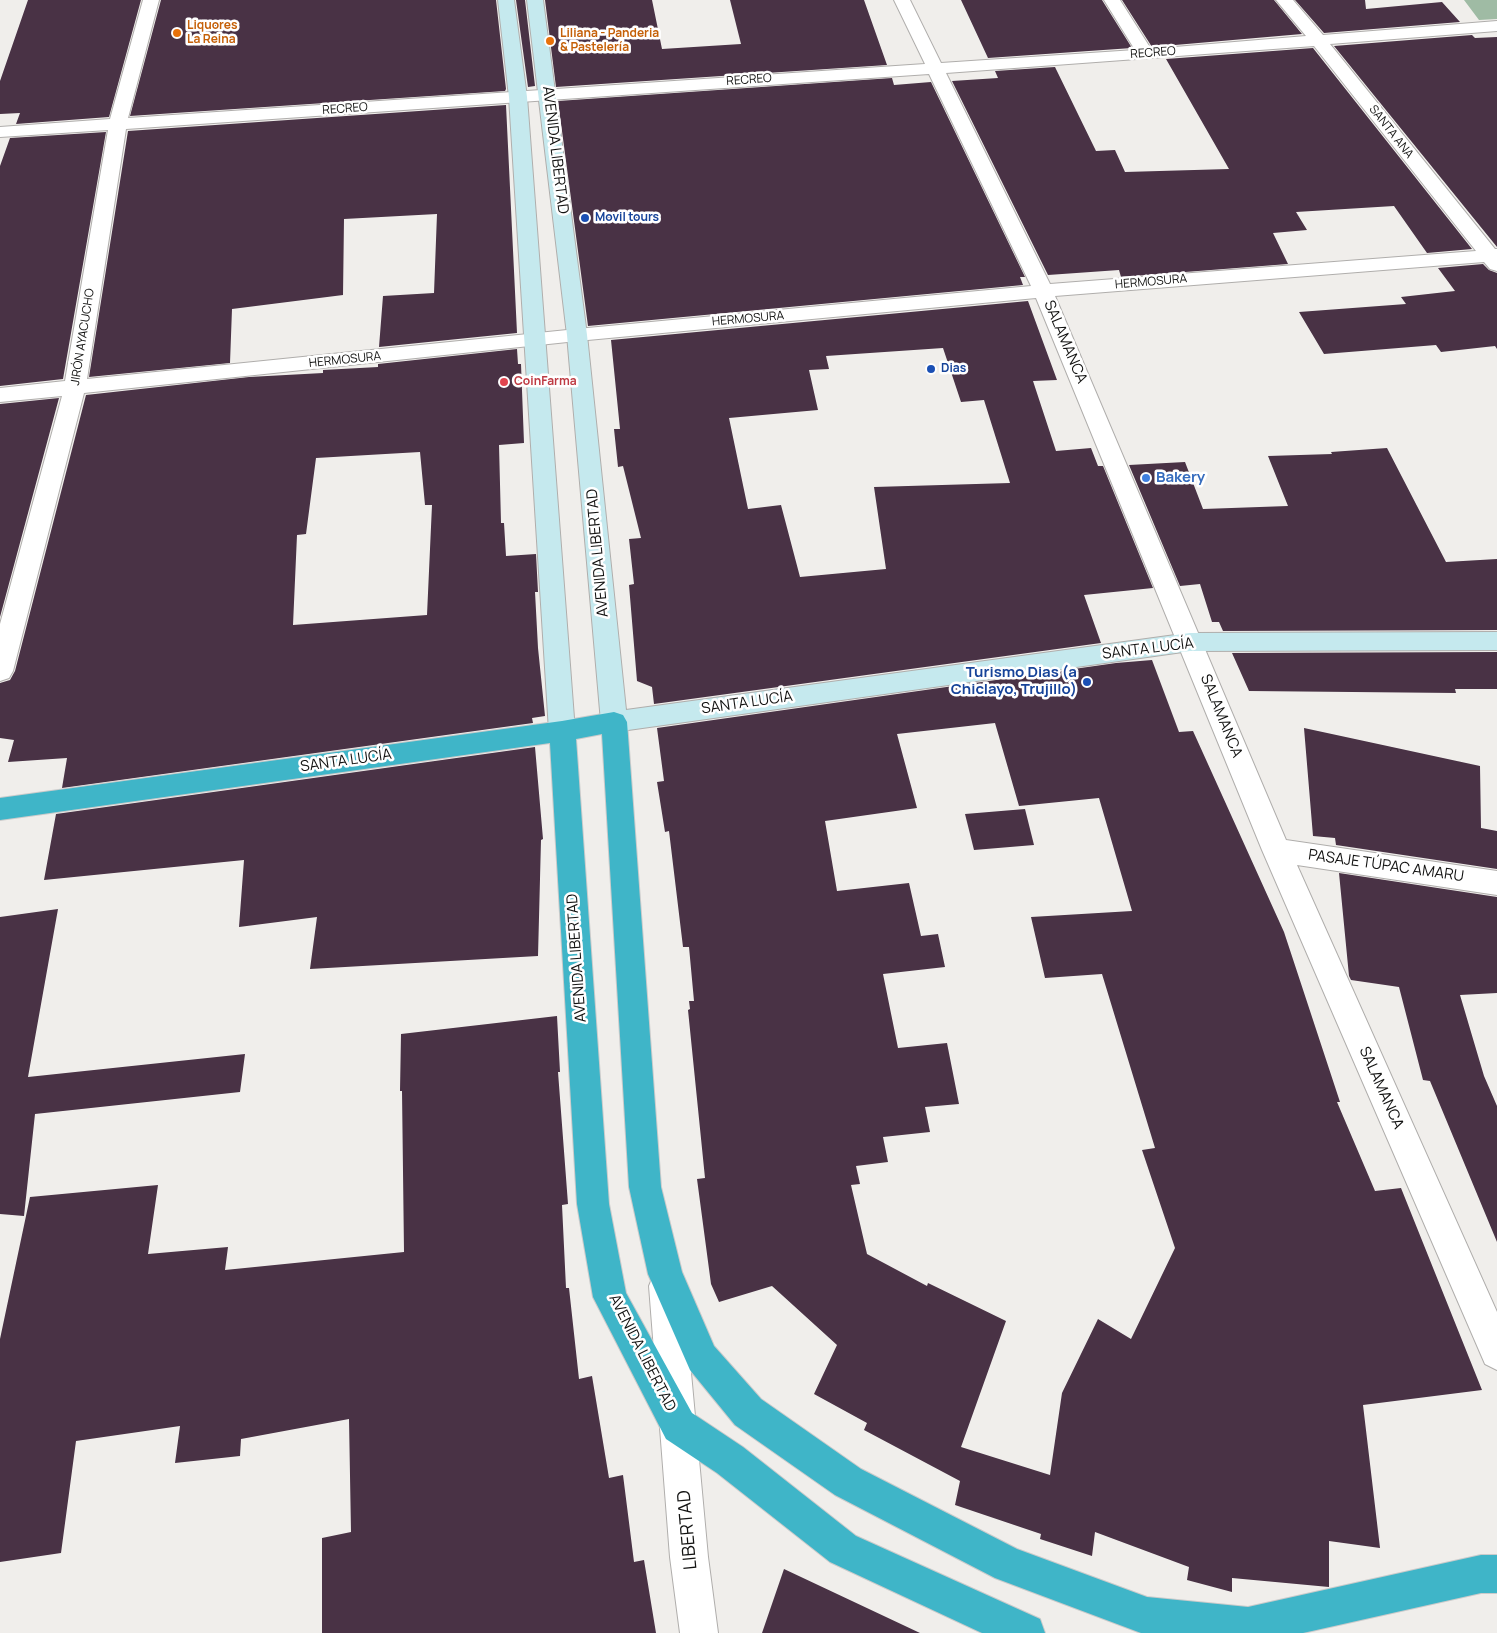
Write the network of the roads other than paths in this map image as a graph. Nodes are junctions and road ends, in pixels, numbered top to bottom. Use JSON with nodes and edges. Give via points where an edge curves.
{"nodes":[{"id":1,"x":151,"y":0,"type":"edge"},
{"id":2,"x":506,"y":0,"type":"edge"},
{"id":3,"x":535,"y":0,"type":"edge"},
{"id":4,"x":902,"y":0,"type":"edge"},
{"id":5,"x":1112,"y":0,"type":"edge"},
{"id":6,"x":1284,"y":0,"type":"edge"},
{"id":7,"x":1497,"y":26,"type":"edge"},
{"id":8,"x":1319,"y":41,"type":"junction"},
{"id":9,"x":1146,"y":54,"type":"junction"},
{"id":10,"x":934,"y":66,"type":"junction"},
{"id":11,"x":548,"y":95,"type":"junction"},
{"id":12,"x":518,"y":97,"type":"junction"},
{"id":13,"x":118,"y":124,"type":"junction"},
{"id":14,"x":0,"y":132,"type":"edge"},
{"id":15,"x":1494,"y":258,"type":"edge"},
{"id":16,"x":1043,"y":290,"type":"junction"},
{"id":17,"x":577,"y":335,"type":"junction"},
{"id":18,"x":535,"y":340,"type":"junction"},
{"id":19,"x":75,"y":388,"type":"junction"},
{"id":20,"x":0,"y":394,"type":"edge"},
{"id":21,"x":1497,"y":641,"type":"edge"},
{"id":22,"x":1190,"y":642,"type":"junction"},
{"id":23,"x":0,"y":671,"type":"edge"},
{"id":24,"x":614,"y":722,"type":"junction"},
{"id":25,"x":562,"y":731,"type":"junction"},
{"id":26,"x":0,"y":809,"type":"edge"},
{"id":27,"x":1276,"y":850,"type":"junction"},
{"id":28,"x":1497,"y":883,"type":"edge"},
{"id":29,"x":665,"y":1274,"type":"junction"},
{"id":30,"x":1497,"y":1352,"type":"edge"},
{"id":31,"x":679,"y":1426,"type":"junction"},
{"id":32,"x":1497,"y":1574,"type":"edge"},
{"id":33,"x":699,"y":1633,"type":"edge"},
{"id":34,"x":1026,"y":1633,"type":"edge"}],
"edges":[{"from":1,"to":13,"type":"street","name":"JIRÓN AYACUCHO"},
{"from":2,"to":12,"type":"main road","name":"AVENIDA LIBERTAD"},
{"from":3,"to":11,"type":"main road","name":"AVENIDA LIBERTAD"},
{"from":4,"to":10,"type":"street","name":"SALAMANCA"},
{"from":5,"to":9,"type":"street"},
{"from":6,"to":8,"type":"street","name":"SANTA ANA"},
{"from":7,"to":8,"type":"street","name":"RECREO"},
{"from":8,"to":9,"type":"street","name":"RECREO"},
{"from":8,"to":15,"type":"street","name":"SANTA ANA"},
{"from":9,"to":10,"type":"street","name":"RECREO"},
{"from":10,"to":11,"type":"street","name":"RECREO"},
{"from":10,"to":16,"type":"street","name":"SALAMANCA"},
{"from":11,"to":12,"type":"street","name":"RECREO"},
{"from":11,"to":17,"type":"main road","name":"AVENIDA LIBERTAD"},
{"from":12,"to":13,"type":"street","name":"RECREO"},
{"from":12,"to":18,"type":"main road","name":"AVENIDA LIBERTAD"},
{"from":13,"to":14,"type":"street","name":"RECREO"},
{"from":13,"to":19,"type":"street","name":"JIRÓN AYACUCHO"},
{"from":15,"to":16,"type":"street","name":"HERMOSURA"},
{"from":16,"to":17,"type":"street","name":"HERMOSURA"},
{"from":16,"to":22,"type":"street","name":"SALAMANCA"},
{"from":17,"to":18,"type":"street","name":"HERMOSURA"},
{"from":17,"to":24,"type":"main road","name":"AVENIDA LIBERTAD"},
{"from":18,"to":19,"type":"street","name":"HERMOSURA"},
{"from":18,"to":25,"type":"main road","name":"AVENIDA LIBERTAD"},
{"from":19,"to":20,"type":"street","name":"HERMOSURA"},
{"from":19,"to":23,"type":"street","name":"JIRÓN AYACUCHO"},
{"from":21,"to":22,"type":"main road","name":"SANTA LUCÍA"},
{"from":22,"to":24,"type":"main road","name":"SANTA LUCÍA"},
{"from":22,"to":27,"type":"street","name":"SALAMANCA"},
{"from":24,"to":25,"type":"highway","name":"SANTA LUCÍA"},
{"from":24,"to":29,"type":"highway","name":"AVENIDA LIBERTAD","via":[[645,1187]]},
{"from":25,"to":26,"type":"highway","name":"SANTA LUCÍA"},
{"from":25,"to":31,"type":"highway","name":"AVENIDA LIBERTAD","via":[[592,1204],[610,1297]]},
{"from":27,"to":28,"type":"street","name":"PASAJE TÚPAC AMARU"},
{"from":27,"to":30,"type":"street","name":"SALAMANCA"},
{"from":29,"to":31,"type":"street","name":"AVENIDA LIBERTAD"},
{"from":29,"to":32,"type":"highway","via":[[702,1358],[748,1412],[848,1482],[1008,1565],[1147,1616],[1248,1626],[1481,1574]]},
{"from":31,"to":33,"type":"street","name":"LIBERTAD","via":[[689,1556]]},
{"from":31,"to":34,"type":"highway","via":[[730,1460],[842,1549]]}]}
